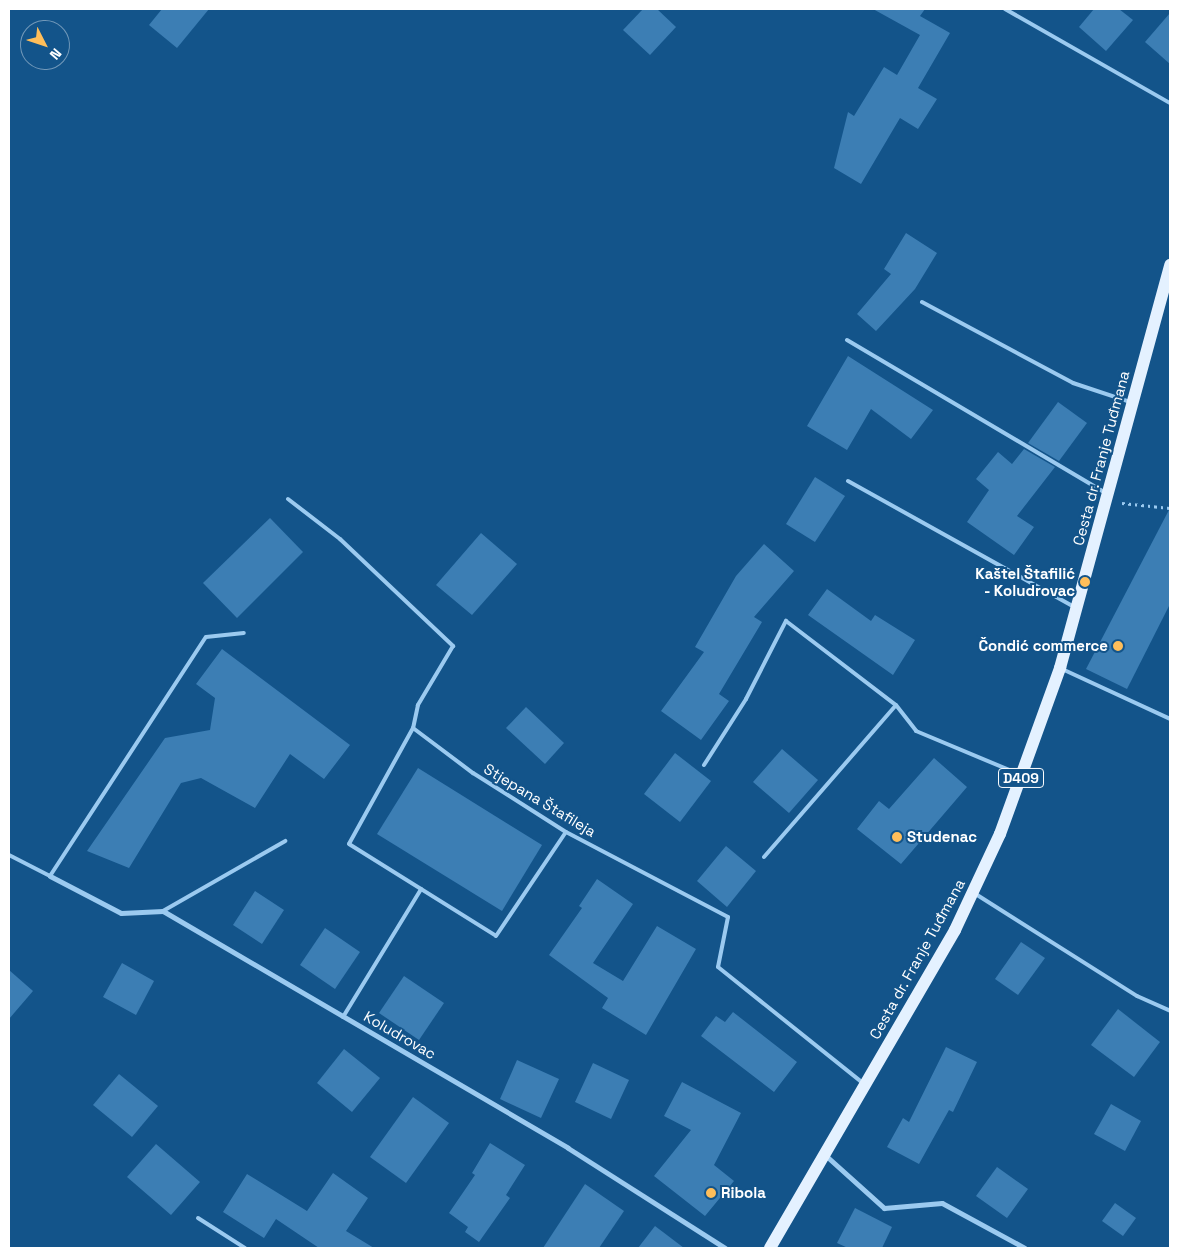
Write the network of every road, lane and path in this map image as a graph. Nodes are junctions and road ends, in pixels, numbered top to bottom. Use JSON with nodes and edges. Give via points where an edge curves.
{"nodes":[{"id":1,"x":1005,"y":9,"type":"edge"},
{"id":2,"x":1170,"y":103,"type":"edge"},
{"id":3,"x":1170,"y":265,"type":"edge"},
{"id":4,"x":922,"y":302,"type":"dead end"},
{"id":5,"x":847,"y":340,"type":"dead end"},
{"id":6,"x":1132,"y":402,"type":"junction"},
{"id":7,"x":848,"y":481,"type":"dead end"},
{"id":8,"x":1107,"y":498,"type":"junction"},
{"id":9,"x":288,"y":499,"type":"dead end"},
{"id":10,"x":1170,"y":508,"type":"edge"},
{"id":11,"x":1077,"y":609,"type":"junction"},
{"id":12,"x":244,"y":633,"type":"dead end"},
{"id":13,"x":1060,"y":668,"type":"junction"},
{"id":14,"x":896,"y":705,"type":"junction"},
{"id":15,"x":1170,"y":719,"type":"edge"},
{"id":16,"x":413,"y":728,"type":"junction"},
{"id":17,"x":704,"y":765,"type":"dead end"},
{"id":18,"x":1022,"y":775,"type":"junction"},
{"id":19,"x":566,"y":832,"type":"junction"},
{"id":20,"x":285,"y":841,"type":"dead end"},
{"id":21,"x":9,"y":855,"type":"edge"},
{"id":22,"x":764,"y":857,"type":"dead end"},
{"id":23,"x":50,"y":876,"type":"junction"},
{"id":24,"x":421,"y":889,"type":"junction"},
{"id":25,"x":974,"y":893,"type":"junction"},
{"id":26,"x":163,"y":911,"type":"junction"},
{"id":27,"x":1170,"y":1011,"type":"edge"},
{"id":28,"x":344,"y":1017,"type":"junction"},
{"id":29,"x":864,"y":1084,"type":"junction"},
{"id":30,"x":824,"y":1154,"type":"junction"},
{"id":31,"x":198,"y":1218,"type":"dead end"},
{"id":32,"x":245,"y":1248,"type":"edge"},
{"id":33,"x":725,"y":1248,"type":"edge"},
{"id":34,"x":770,"y":1248,"type":"edge"},
{"id":35,"x":1025,"y":1248,"type":"edge"}],
"edges":[{"from":1,"to":2,"type":"lane"},
{"from":3,"to":6,"type":"main road","name":"Cesta dr. Franje Tuđmana","number":"D409"},
{"from":4,"to":6,"type":"lane","via":[[1073,383]]},
{"from":5,"to":8,"type":"lane"},
{"from":6,"to":8,"type":"main road","name":"Cesta dr. Franje Tuđmana","number":"D409"},
{"from":7,"to":11,"type":"lane"},
{"from":8,"to":10,"type":"path"},
{"from":8,"to":11,"type":"main road","name":"Cesta dr. Franje Tuđmana","number":"D409"},
{"from":9,"to":16,"type":"lane","via":[[340,539],[453,646],[418,705]]},
{"from":11,"to":13,"type":"main road","name":"Cesta dr. Franje Tuđmana","number":"D409"},
{"from":12,"to":23,"type":"lane","via":[[206,637]]},
{"from":13,"to":15,"type":"lane"},
{"from":13,"to":18,"type":"main road","name":"Cesta dr. Franje Tuđmana","number":"D409"},
{"from":14,"to":17,"type":"lane","via":[[786,621],[746,699]]},
{"from":14,"to":18,"type":"lane","via":[[916,731]]},
{"from":14,"to":22,"type":"lane"},
{"from":16,"to":19,"type":"lane","name":"Stjepana Štafileja","via":[[473,773]]},
{"from":16,"to":24,"type":"lane","via":[[350,844]]},
{"from":18,"to":25,"type":"main road","name":"Cesta dr. Franje Tuđmana","number":"D409"},
{"from":19,"to":24,"type":"lane","via":[[496,936]]},
{"from":19,"to":29,"type":"lane","name":"Stjepana Štafileja","via":[[728,917],[718,967]]},
{"from":20,"to":26,"type":"lane"},
{"from":21,"to":23,"type":"lane"},
{"from":23,"to":26,"type":"street","via":[[121,913]]},
{"from":24,"to":28,"type":"lane"},
{"from":25,"to":27,"type":"lane","via":[[1137,996]]},
{"from":25,"to":29,"type":"main road","name":"Cesta dr. Franje Tuđmana","number":"D409"},
{"from":26,"to":28,"type":"street","name":"Koludrovac"},
{"from":28,"to":33,"type":"street","name":"Koludrovac","via":[[568,1148]]},
{"from":29,"to":30,"type":"main road","name":"Cesta dr. Franje Tuđmana","number":"D409"},
{"from":30,"to":34,"type":"main road","name":"Cesta dr. Franje Tuđmana","number":"D409"},
{"from":30,"to":35,"type":"street","via":[[884,1208],[942,1203]]},
{"from":31,"to":32,"type":"lane"}]}
